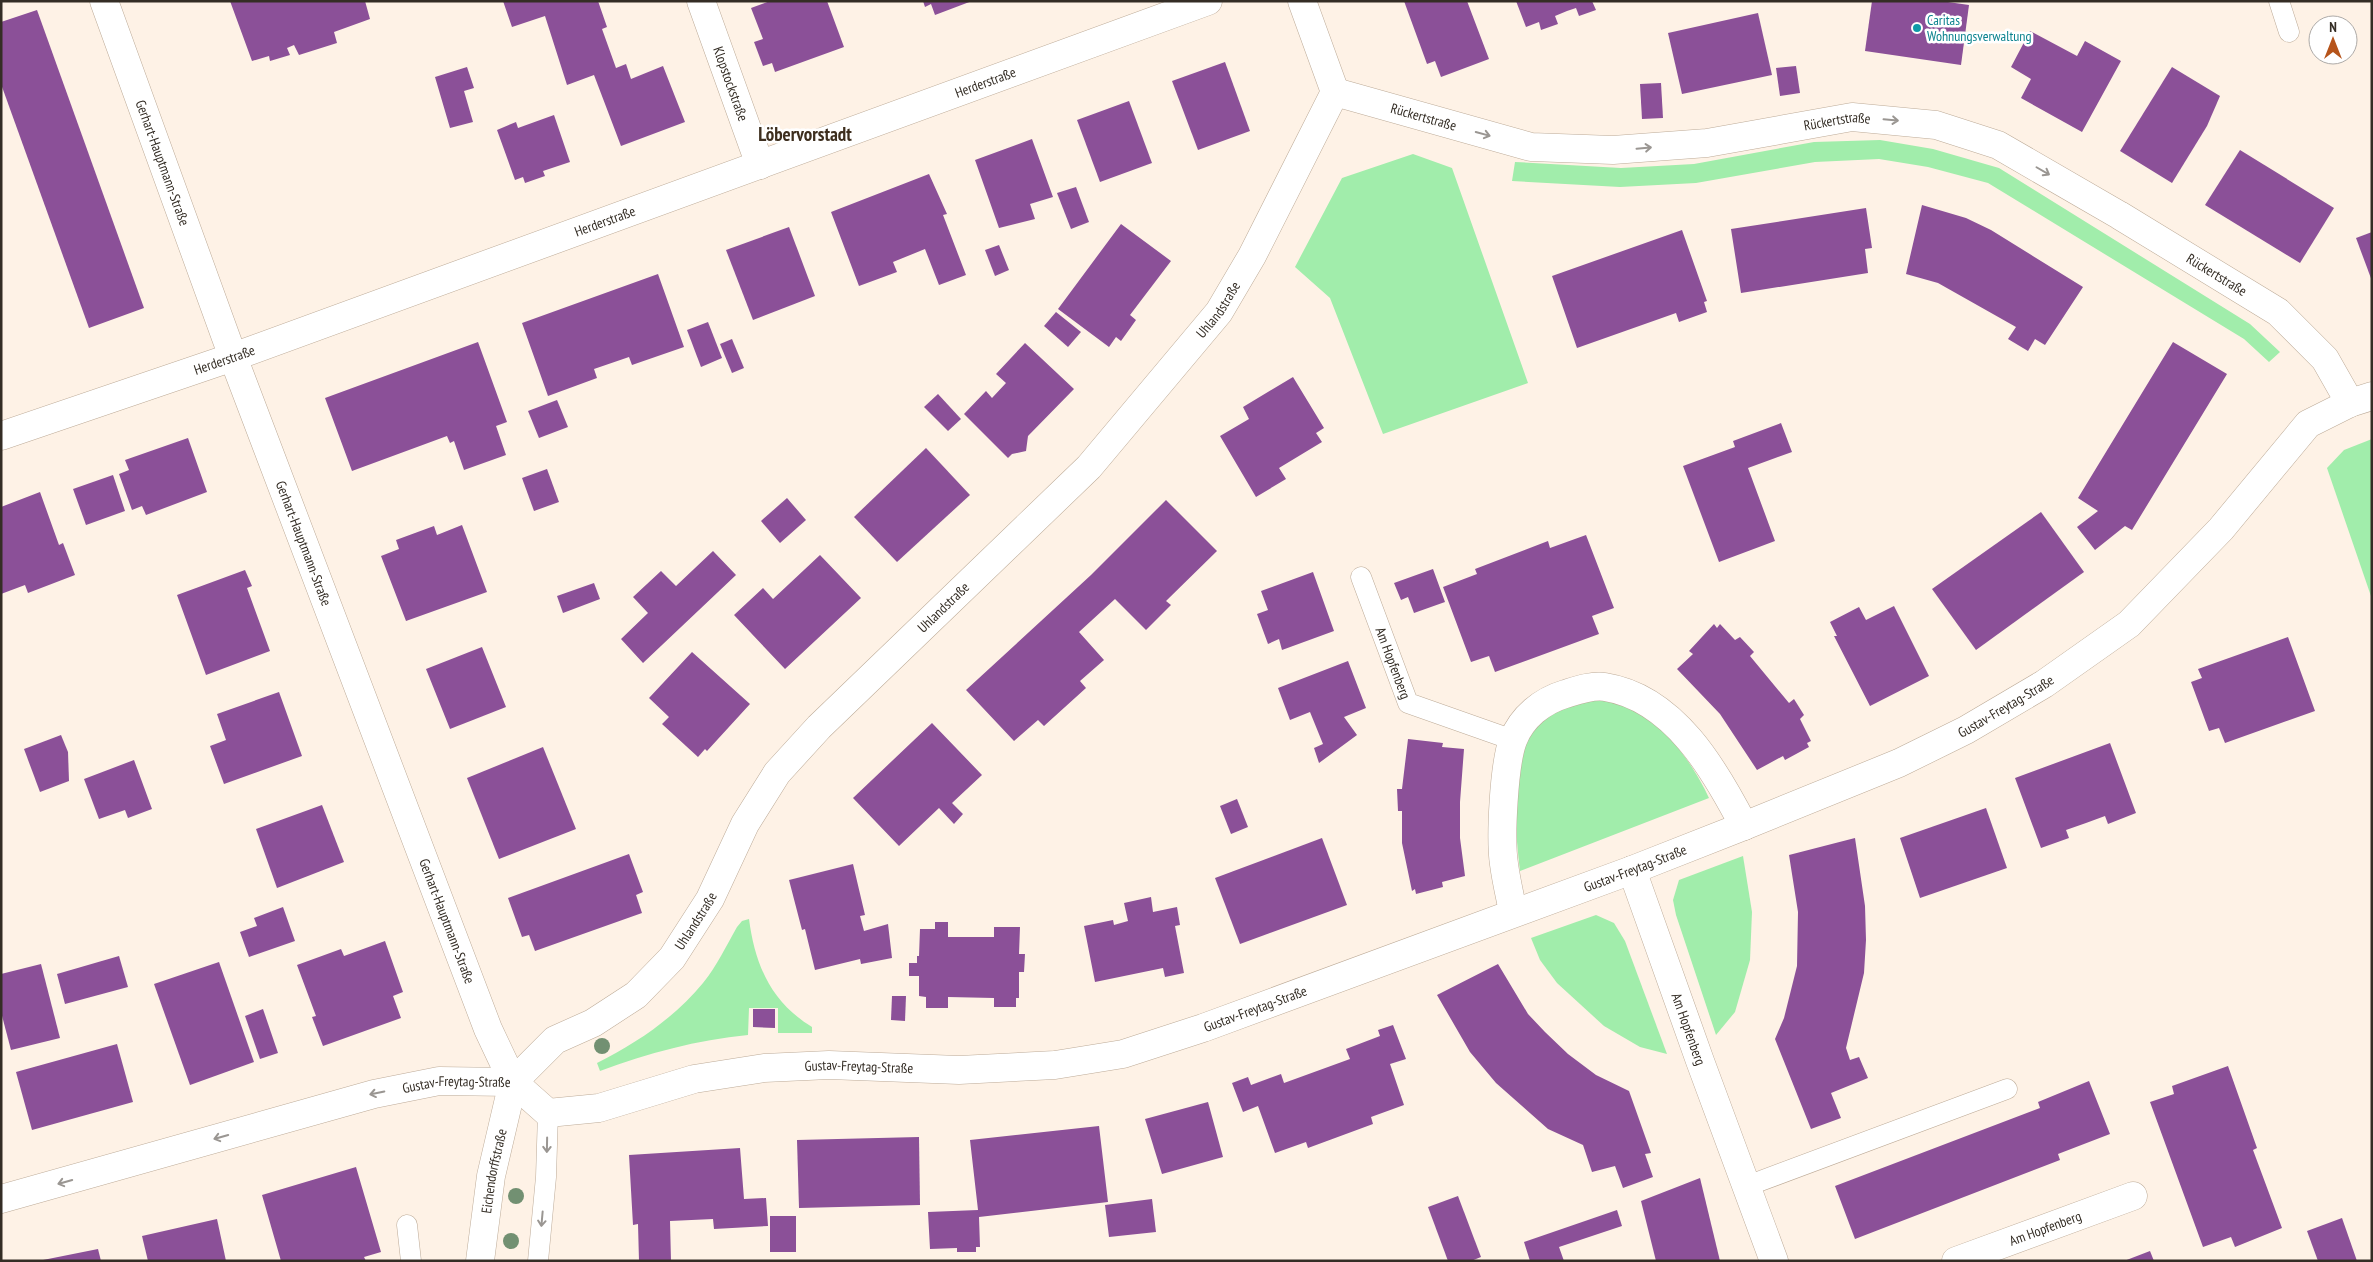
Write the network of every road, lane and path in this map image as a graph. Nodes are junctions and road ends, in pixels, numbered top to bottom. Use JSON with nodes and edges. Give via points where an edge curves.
{"nodes":[{"id":1,"x":104,"y":1,"type":"edge"},
{"id":2,"x":701,"y":1,"type":"edge"},
{"id":3,"x":1208,"y":1,"type":"edge"},
{"id":4,"x":1302,"y":1,"type":"edge"},
{"id":5,"x":2279,"y":1,"type":"edge"},
{"id":6,"x":2289,"y":32,"type":"dead end"},
{"id":7,"x":1335,"y":92,"type":"junction"},
{"id":8,"x":760,"y":165,"type":"junction"},
{"id":9,"x":233,"y":357,"type":"junction"},
{"id":10,"x":2361,"y":399,"type":"edge"},
{"id":11,"x":1,"y":436,"type":"edge"},
{"id":12,"x":1360,"y":576,"type":"dead end"},
{"id":13,"x":1513,"y":740,"type":"junction"},
{"id":14,"x":1744,"y":826,"type":"junction"},
{"id":15,"x":1632,"y":870,"type":"junction"},
{"id":16,"x":1513,"y":912,"type":"junction"},
{"id":17,"x":513,"y":1082,"type":"junction"},
{"id":18,"x":2007,"y":1089,"type":"dead end"},
{"id":19,"x":548,"y":1113,"type":"junction"},
{"id":20,"x":1747,"y":1186,"type":"junction"},
{"id":21,"x":2133,"y":1196,"type":"dead end"},
{"id":22,"x":1,"y":1199,"type":"edge"},
{"id":23,"x":407,"y":1224,"type":"dead end"},
{"id":24,"x":411,"y":1261,"type":"edge"},
{"id":25,"x":480,"y":1261,"type":"edge"},
{"id":26,"x":538,"y":1261,"type":"edge"},
{"id":27,"x":1774,"y":1261,"type":"edge"},
{"id":28,"x":1956,"y":1261,"type":"edge"}],
"edges":[{"from":1,"to":9,"type":"street","name":"Gerhart-Hauptmann-Straße"},
{"from":2,"to":8,"type":"street","name":"Klopstockstraße"},
{"from":3,"to":8,"type":"street","name":"Herderstraße"},
{"from":4,"to":7,"type":"street"},
{"from":5,"to":6,"type":"lane"},
{"from":7,"to":10,"type":"street","name":"Rückertstraße","one_way":true,"via":[[1531,147],[1613,150],[1706,143],[1852,117],[1936,125],[1998,145],[2278,312]]},
{"from":7,"to":17,"type":"street","name":"Uhlandstraße","via":[[1252,256],[1219,312],[1089,467],[819,727],[777,773],[745,824],[710,899],[672,958],[636,995],[593,1023],[555,1040]]},
{"from":8,"to":9,"type":"street","name":"Herderstraße"},
{"from":9,"to":11,"type":"street","name":"Herderstraße"},
{"from":9,"to":17,"type":"street","name":"Gerhart-Hauptmann-Straße","via":[[488,1029]]},
{"from":10,"to":14,"type":"street","name":"Gustav-Freytag-Straße","via":[[2308,424],[2221,529],[2128,624],[2052,679],[1966,730],[1900,763]]},
{"from":12,"to":13,"type":"lane","name":"Am Hopfenberg","via":[[1408,703]]},
{"from":13,"to":14,"type":"street","via":[[1525,719],[1540,705],[1559,695],[1583,688],[1604,687],[1636,695],[1664,714],[1686,738],[1718,778]]},
{"from":13,"to":16,"type":"street","via":[[1506,776],[1503,859]]},
{"from":14,"to":15,"type":"street","name":"Gustav-Freytag-Straße"},
{"from":15,"to":16,"type":"street","name":"Gustav-Freytag-Straße"},
{"from":15,"to":20,"type":"street","name":"Am Hopfenberg"},
{"from":16,"to":19,"type":"street","name":"Gustav-Freytag-Straße","via":[[1203,1028],[1123,1054],[1055,1065],[959,1070],[829,1065],[764,1068],[694,1080],[599,1108]]},
{"from":17,"to":19,"type":"street","name":"Gustav-Freytag-Straße"},
{"from":17,"to":22,"type":"street","name":"Gustav-Freytag-Straße","one_way":true,"via":[[439,1081],[374,1094]]},
{"from":17,"to":25,"type":"street","name":"Eichendorffstraße","via":[[491,1176]]},
{"from":18,"to":20,"type":"lane"},
{"from":19,"to":26,"type":"lane","one_way":true},
{"from":20,"to":27,"type":"street","name":"Am Hopfenberg"},
{"from":21,"to":28,"type":"street","name":"Am Hopfenberg"},
{"from":23,"to":24,"type":"lane"}]}
